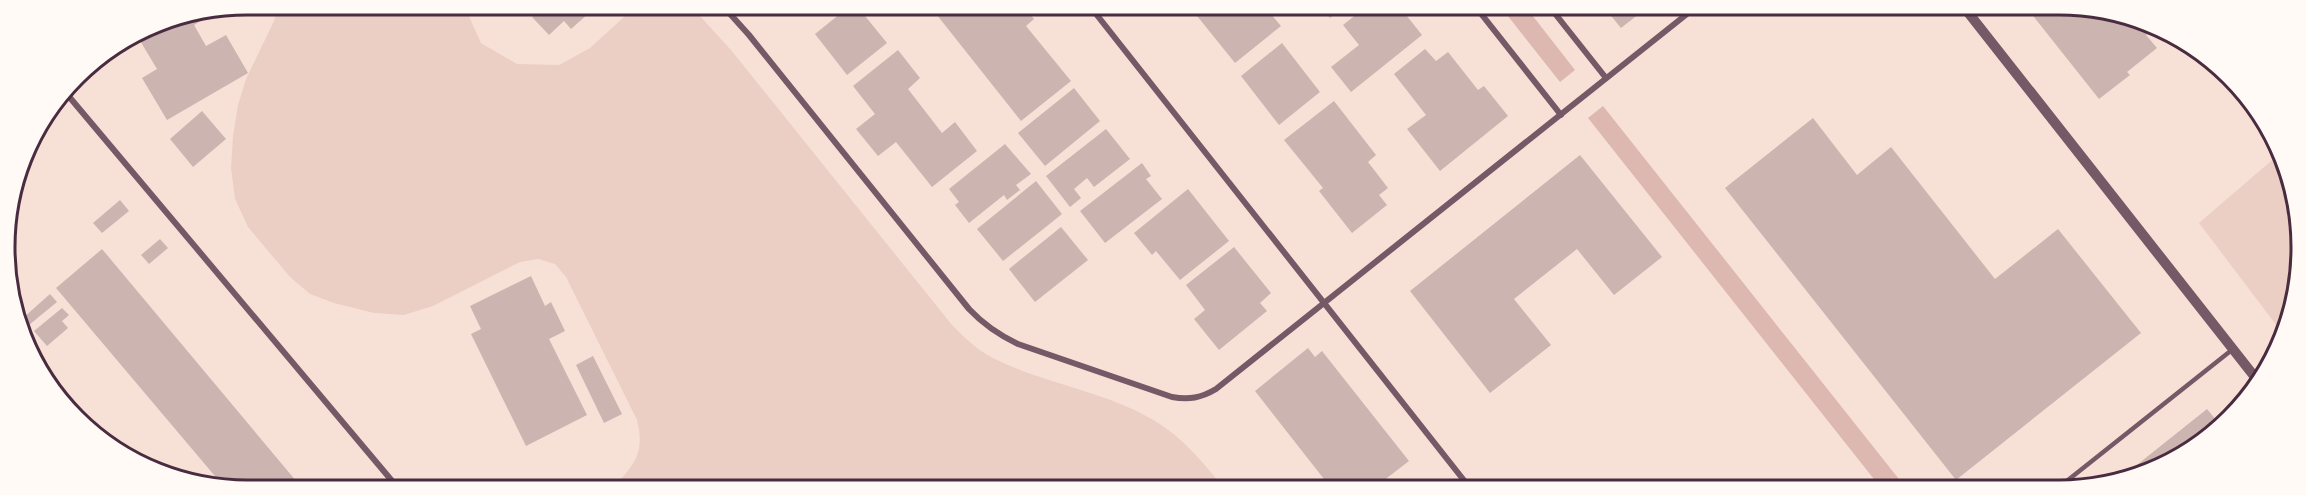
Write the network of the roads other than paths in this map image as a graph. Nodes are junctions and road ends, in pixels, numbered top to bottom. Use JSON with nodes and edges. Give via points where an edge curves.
{"nodes":[{"id":1,"x":731,"y":15,"type":"edge"},
{"id":2,"x":1097,"y":15,"type":"edge"},
{"id":3,"x":1482,"y":15,"type":"edge"},
{"id":4,"x":1556,"y":15,"type":"edge"},
{"id":5,"x":1686,"y":15,"type":"edge"},
{"id":6,"x":1970,"y":15,"type":"edge"},
{"id":7,"x":1606,"y":78,"type":"junction"},
{"id":8,"x":70,"y":98,"type":"edge"},
{"id":9,"x":1561,"y":115,"type":"junction"},
{"id":10,"x":1324,"y":303,"type":"junction"},
{"id":11,"x":2233,"y":350,"type":"junction"},
{"id":12,"x":2253,"y":375,"type":"edge"},
{"id":13,"x":391,"y":480,"type":"edge"},
{"id":14,"x":1464,"y":480,"type":"edge"},
{"id":15,"x":2068,"y":480,"type":"edge"}],
"edges":[{"from":1,"to":10,"type":"street","via":[[969,309],[1000,336],[1172,397],[1188,399],[1203,397],[1216,389]]},
{"from":2,"to":10,"type":"street"},
{"from":3,"to":9,"type":"street"},
{"from":4,"to":7,"type":"street"},
{"from":5,"to":7,"type":"street"},
{"from":6,"to":11,"type":"street"},
{"from":7,"to":9,"type":"street"},
{"from":8,"to":13,"type":"street"},
{"from":9,"to":10,"type":"street"},
{"from":10,"to":14,"type":"street"},
{"from":11,"to":12,"type":"street"},
{"from":11,"to":15,"type":"lane"}]}
